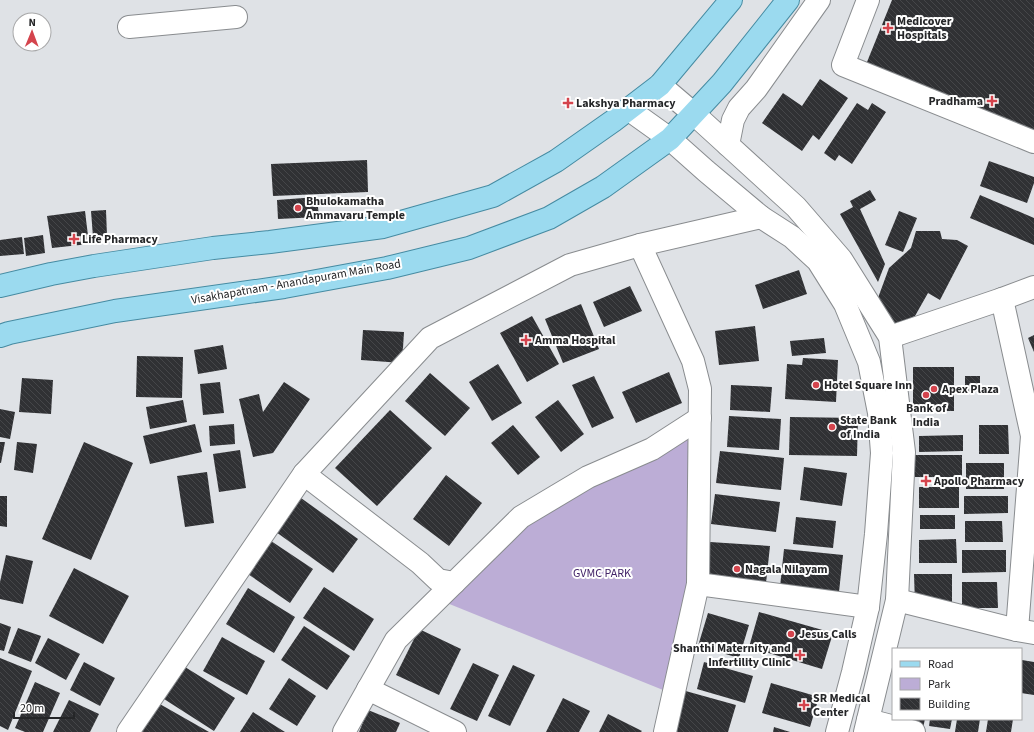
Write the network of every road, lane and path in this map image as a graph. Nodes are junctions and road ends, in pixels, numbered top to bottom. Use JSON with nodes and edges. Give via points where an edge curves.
{"nodes":[{"id":1,"x":731,"y":0,"type":"edge"},
{"id":2,"x":788,"y":0,"type":"edge"},
{"id":3,"x":819,"y":0,"type":"edge"},
{"id":4,"x":868,"y":0,"type":"edge"},
{"id":5,"x":236,"y":17,"type":"dead end"},
{"id":6,"x":129,"y":27,"type":"dead end"},
{"id":7,"x":660,"y":85,"type":"junction"},
{"id":8,"x":628,"y":109,"type":"junction"},
{"id":9,"x":694,"y":114,"type":"junction"},
{"id":10,"x":670,"y":139,"type":"junction"},
{"id":11,"x":1034,"y":142,"type":"edge"},
{"id":12,"x":728,"y":145,"type":"junction"},
{"id":13,"x":761,"y":217,"type":"junction"},
{"id":14,"x":640,"y":245,"type":"junction"},
{"id":15,"x":0,"y":286,"type":"edge"},
{"id":16,"x":1034,"y":287,"type":"edge"},
{"id":17,"x":1002,"y":299,"type":"junction"},
{"id":18,"x":0,"y":336,"type":"edge"},
{"id":19,"x":890,"y":337,"type":"junction"},
{"id":20,"x":700,"y":418,"type":"junction"},
{"id":21,"x":1033,"y":436,"type":"edge"},
{"id":22,"x":304,"y":474,"type":"junction"},
{"id":23,"x":454,"y":583,"type":"junction"},
{"id":24,"x":698,"y":584,"type":"junction"},
{"id":25,"x":897,"y":600,"type":"junction"},
{"id":26,"x":868,"y":607,"type":"junction"},
{"id":27,"x":1026,"y":631,"type":"edge"},
{"id":28,"x":368,"y":689,"type":"junction"},
{"id":29,"x":866,"y":726,"type":"edge"},
{"id":30,"x":128,"y":732,"type":"edge"},
{"id":31,"x":344,"y":732,"type":"edge"},
{"id":32,"x":455,"y":732,"type":"edge"},
{"id":33,"x":665,"y":732,"type":"edge"},
{"id":34,"x":837,"y":732,"type":"edge"},
{"id":35,"x":914,"y":732,"type":"edge"}],
"edges":[{"from":1,"to":7,"type":"main road"},
{"from":2,"to":9,"type":"main road","name":"Visakhapatnam - Anandapuram Main Road"},
{"from":3,"to":12,"type":"street","via":[[756,89],[739,108],[733,120]]},
{"from":4,"to":11,"type":"street","via":[[843,65]]},
{"from":5,"to":6,"type":"street"},
{"from":7,"to":8,"type":"main road"},
{"from":7,"to":9,"type":"street"},
{"from":8,"to":10,"type":"street"},
{"from":8,"to":15,"type":"main road","via":[[556,161],[493,196],[383,227],[94,266]]},
{"from":9,"to":10,"type":"main road","name":"Visakhapatnam - Anandapuram Main Road"},
{"from":9,"to":12,"type":"street"},
{"from":10,"to":13,"type":"street"},
{"from":10,"to":18,"type":"main road","name":"Visakhapatnam - Anandapuram Main Road","via":[[603,187],[549,218],[469,248],[284,287],[115,311]]},
{"from":12,"to":19,"type":"street","via":[[796,207],[841,259]]},
{"from":13,"to":14,"type":"street"},
{"from":13,"to":26,"type":"street","via":[[792,237],[818,261],[845,304],[869,362],[879,413],[882,453]]},
{"from":14,"to":20,"type":"street","via":[[693,361],[700,389]]},
{"from":14,"to":22,"type":"street","via":[[570,265],[430,338]]},
{"from":16,"to":17,"type":"street"},
{"from":17,"to":19,"type":"street"},
{"from":17,"to":21,"type":"street"},
{"from":19,"to":25,"type":"street","via":[[904,452]]},
{"from":20,"to":23,"type":"street","via":[[652,449],[588,477],[521,517]]},
{"from":20,"to":24,"type":"street"},
{"from":21,"to":27,"type":"street"},
{"from":22,"to":23,"type":"street","via":[[420,563],[438,580]]},
{"from":22,"to":30,"type":"street"},
{"from":23,"to":28,"type":"street","via":[[396,640]]},
{"from":24,"to":26,"type":"street"},
{"from":24,"to":33,"type":"street"},
{"from":25,"to":27,"type":"street"},
{"from":25,"to":29,"type":"street"},
{"from":26,"to":34,"type":"street"},
{"from":28,"to":31,"type":"street"},
{"from":28,"to":32,"type":"street"},
{"from":29,"to":35,"type":"street"}]}
